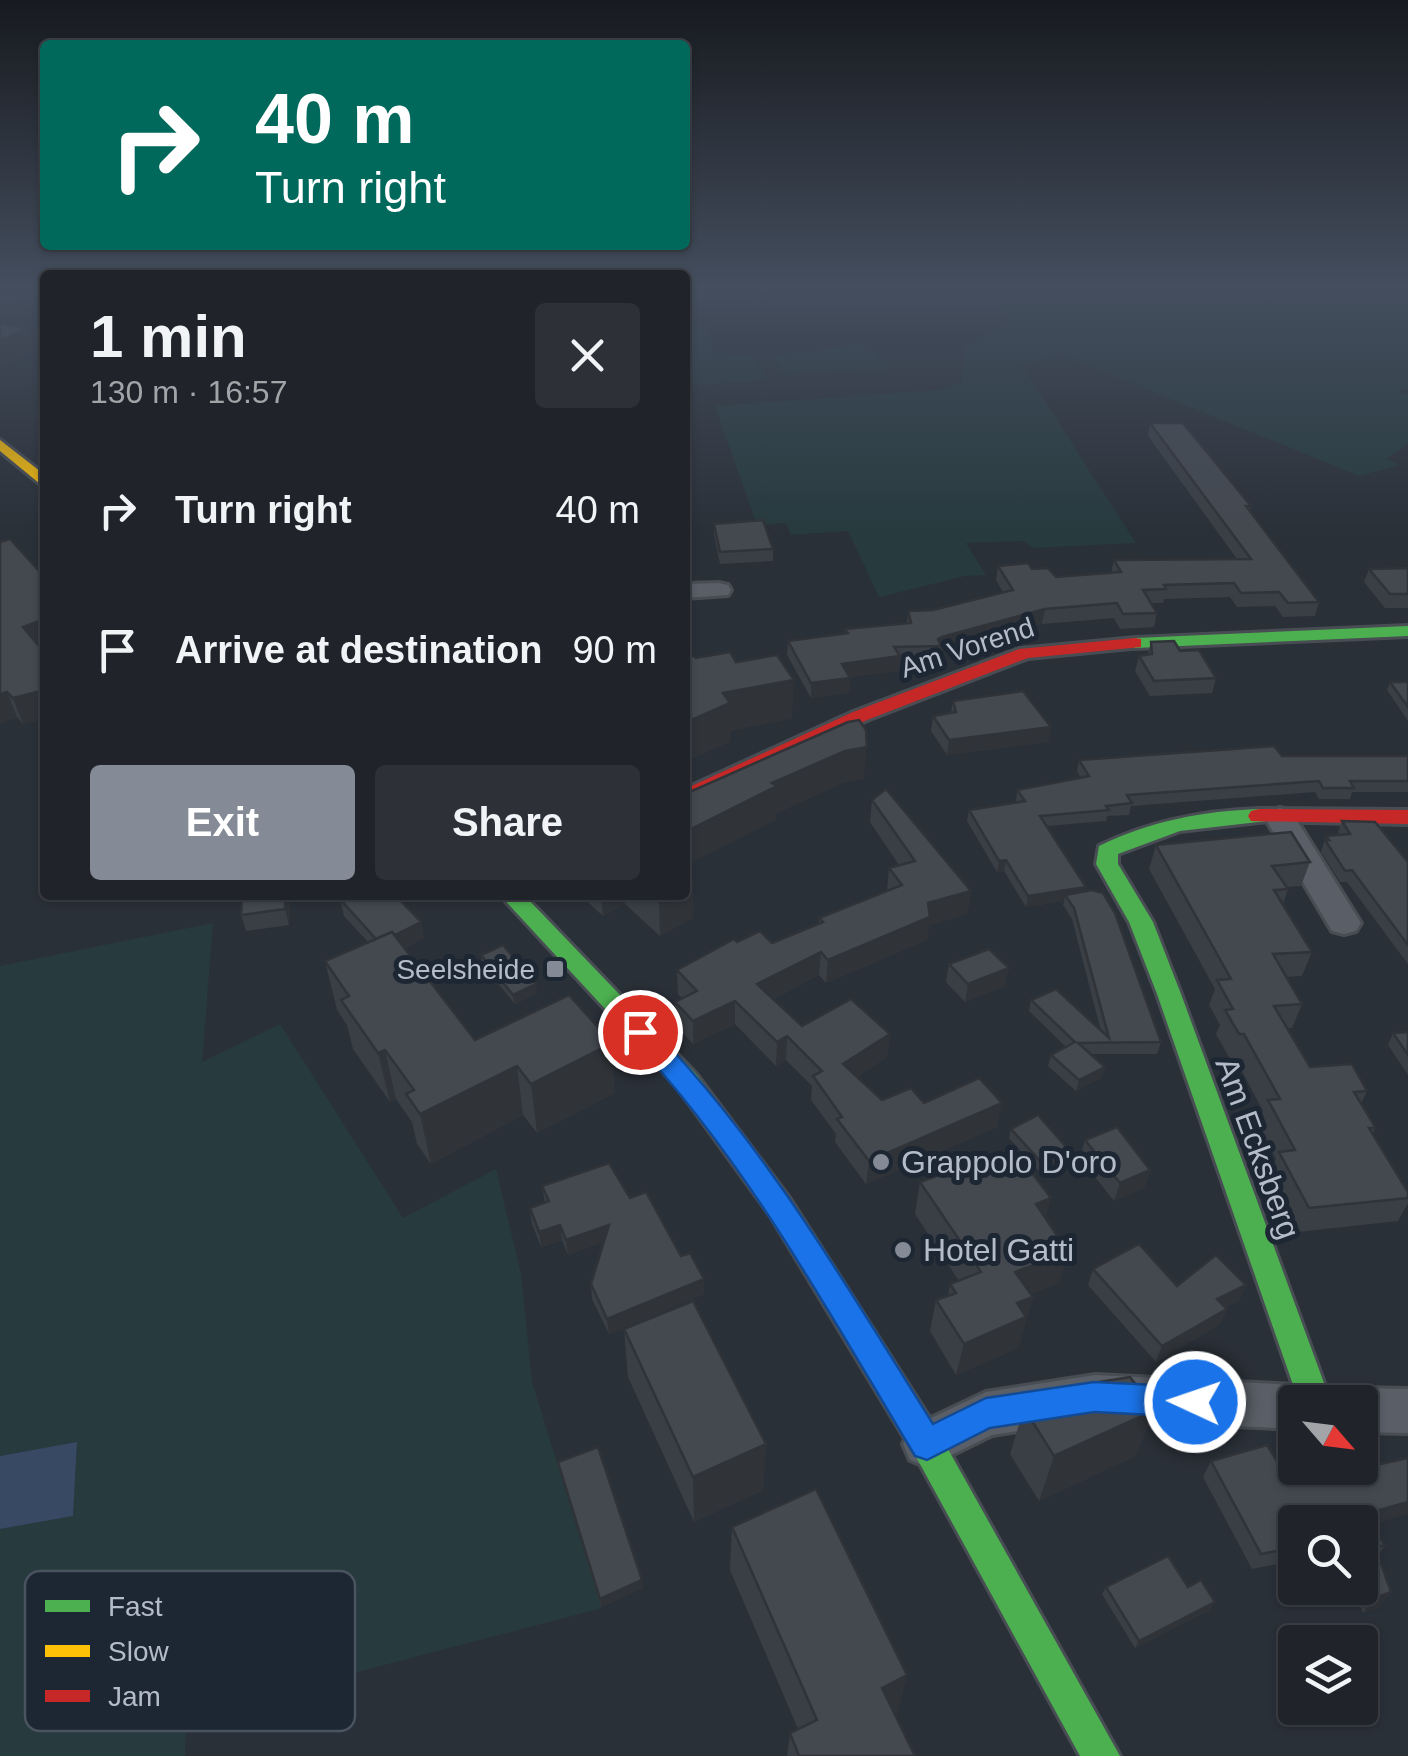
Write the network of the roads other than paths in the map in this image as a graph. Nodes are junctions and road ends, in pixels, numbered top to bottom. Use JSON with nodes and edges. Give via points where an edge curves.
{"nodes":[{"id":1,"x":0,"y":444,"type":"edge"},
{"id":2,"x":40,"y":478,"type":"edge"},
{"id":3,"x":719,"y":590,"type":"dead end"},
{"id":4,"x":690,"y":591,"type":"edge"},
{"id":5,"x":1408,"y":631,"type":"edge"},
{"id":6,"x":690,"y":795,"type":"edge"},
{"id":7,"x":1408,"y":816,"type":"edge"},
{"id":8,"x":1280,"y":818,"type":"junction"},
{"id":9,"x":516,"y":900,"type":"edge"},
{"id":10,"x":1344,"y":923,"type":"dead end"},
{"id":11,"x":1309,"y":1385,"type":"edge"},
{"id":12,"x":1278,"y":1406,"type":"edge"},
{"id":13,"x":1378,"y":1410,"type":"edge"},
{"id":14,"x":1408,"y":1411,"type":"edge"},
{"id":15,"x":927,"y":1444,"type":"junction"},
{"id":16,"x":1101,"y":1756,"type":"edge"}],
"edges":[{"from":1,"to":2,"type":"street"},
{"from":3,"to":4,"type":"street"},
{"from":5,"to":6,"type":"street","name":"Am Vorend","via":[[1103,644],[1025,654],[860,716]]},
{"from":7,"to":8,"type":"street"},
{"from":8,"to":10,"type":"street"},
{"from":8,"to":11,"type":"street","name":"Am Ecksberg","via":[[1175,824],[1120,841],[1107,851],[1107,864],[1138,916]]},
{"from":9,"to":15,"type":"street","via":[[687,1081],[780,1207]]},
{"from":12,"to":15,"type":"street","via":[[1094,1397],[986,1414]]},
{"from":13,"to":14,"type":"street"},
{"from":15,"to":16,"type":"street"}]}
